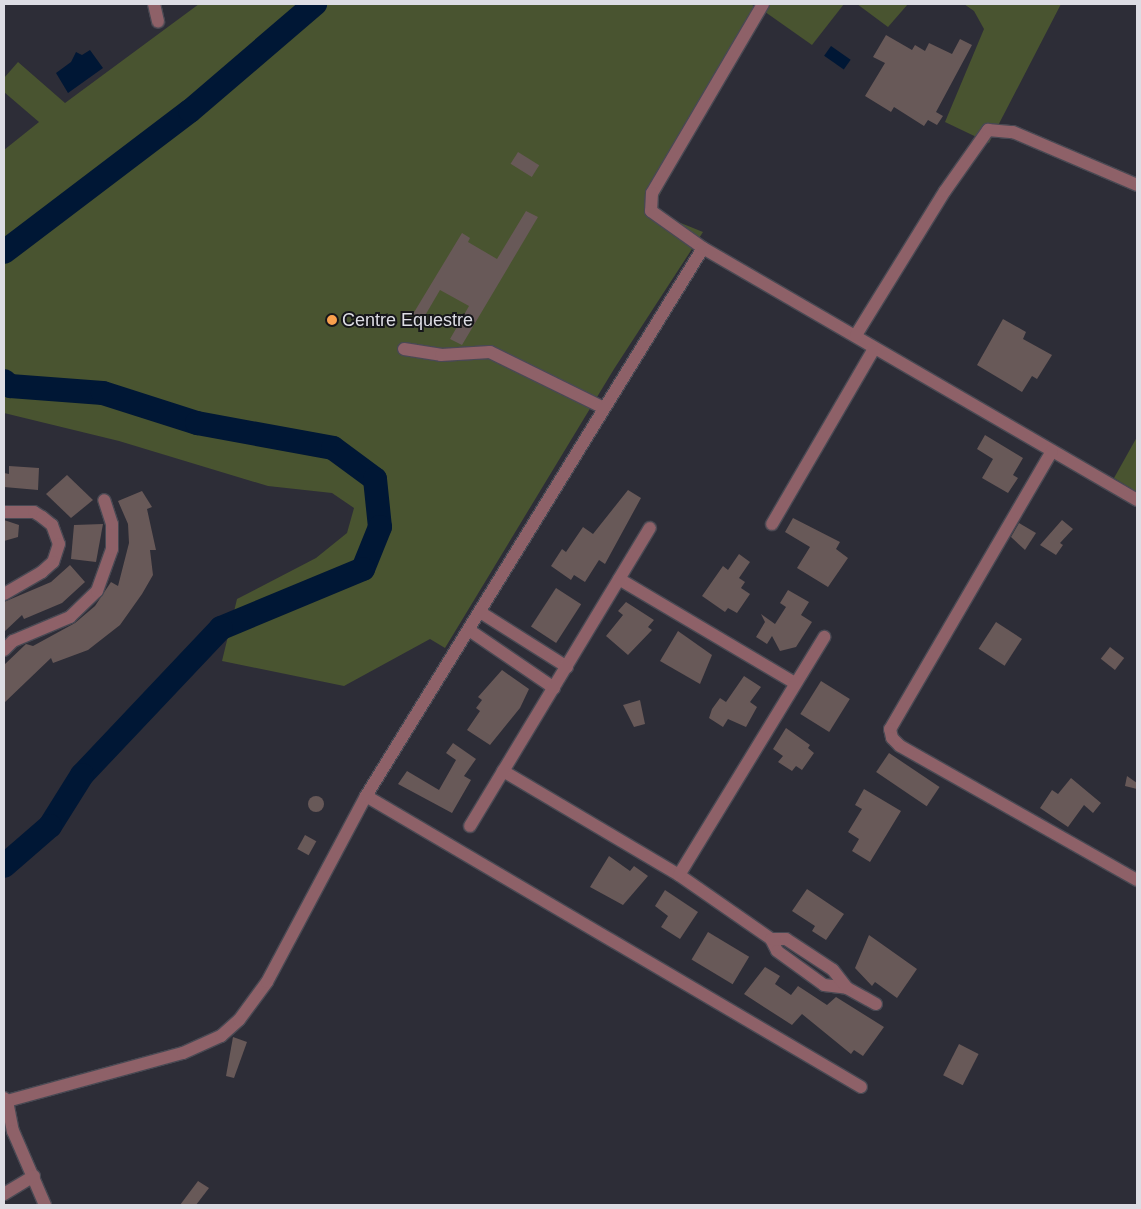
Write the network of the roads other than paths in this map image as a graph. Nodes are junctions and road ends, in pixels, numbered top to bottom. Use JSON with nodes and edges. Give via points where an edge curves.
{"nodes":[{"id":1,"x":154,"y":4,"type":"edge"},
{"id":2,"x":763,"y":4,"type":"edge"},
{"id":3,"x":158,"y":22,"type":"dead end"},
{"id":4,"x":1137,"y":185,"type":"edge"},
{"id":5,"x":703,"y":248,"type":"junction"},
{"id":6,"x":856,"y":335,"type":"junction"},
{"id":7,"x":404,"y":349,"type":"dead end"},
{"id":8,"x":874,"y":349,"type":"junction"},
{"id":9,"x":602,"y":407,"type":"junction"},
{"id":10,"x":1052,"y":451,"type":"junction"},
{"id":11,"x":104,"y":500,"type":"dead end"},
{"id":12,"x":1137,"y":500,"type":"edge"},
{"id":13,"x":4,"y":512,"type":"edge"},
{"id":14,"x":772,"y":524,"type":"dead end"},
{"id":15,"x":650,"y":528,"type":"dead end"},
{"id":16,"x":620,"y":579,"type":"junction"},
{"id":17,"x":4,"y":594,"type":"edge"},
{"id":18,"x":480,"y":612,"type":"junction"},
{"id":19,"x":469,"y":630,"type":"junction"},
{"id":20,"x":824,"y":637,"type":"dead end"},
{"id":21,"x":4,"y":650,"type":"edge"},
{"id":22,"x":567,"y":667,"type":"junction"},
{"id":23,"x":795,"y":683,"type":"junction"},
{"id":24,"x":554,"y":688,"type":"junction"},
{"id":25,"x":504,"y":772,"type":"junction"},
{"id":26,"x":366,"y":796,"type":"junction"},
{"id":27,"x":470,"y":826,"type":"dead end"},
{"id":28,"x":679,"y":874,"type":"junction"},
{"id":29,"x":1137,"y":880,"type":"edge"},
{"id":30,"x":876,"y":1004,"type":"dead end"},
{"id":31,"x":862,"y":1087,"type":"dead end"},
{"id":32,"x":5,"y":1099,"type":"edge"},
{"id":33,"x":34,"y":1176,"type":"junction"},
{"id":34,"x":4,"y":1194,"type":"edge"},
{"id":35,"x":45,"y":1205,"type":"edge"}],
"edges":[{"from":1,"to":3,"type":"street"},
{"from":2,"to":5,"type":"street","via":[[652,193],[651,211]]},
{"from":4,"to":6,"type":"street","via":[[1013,132],[988,130],[945,191]]},
{"from":5,"to":6,"type":"street"},
{"from":5,"to":9,"type":"street"},
{"from":6,"to":8,"type":"street"},
{"from":7,"to":9,"type":"street","via":[[441,355],[490,352]]},
{"from":8,"to":10,"type":"street"},
{"from":8,"to":14,"type":"street"},
{"from":9,"to":18,"type":"street"},
{"from":10,"to":12,"type":"street"},
{"from":10,"to":29,"type":"street","via":[[890,728],[892,738],[900,746]]},
{"from":11,"to":21,"type":"street","via":[[112,524],[112,549],[97,591],[70,617],[13,640]]},
{"from":13,"to":17,"type":"street","via":[[34,512],[52,525],[59,544],[53,562],[42,572]]},
{"from":15,"to":16,"type":"street"},
{"from":16,"to":22,"type":"street"},
{"from":16,"to":23,"type":"street"},
{"from":18,"to":19,"type":"street"},
{"from":18,"to":22,"type":"street"},
{"from":19,"to":24,"type":"street"},
{"from":19,"to":26,"type":"street"},
{"from":20,"to":23,"type":"street"},
{"from":22,"to":24,"type":"street"},
{"from":23,"to":28,"type":"street"},
{"from":24,"to":25,"type":"street"},
{"from":25,"to":27,"type":"street"},
{"from":25,"to":28,"type":"street"},
{"from":26,"to":31,"type":"street"},
{"from":26,"to":32,"type":"street","via":[[267,982],[221,1036],[143,1065]]},
{"from":28,"to":30,"type":"street","via":[[771,939],[776,951],[824,985],[847,988]]},
{"from":32,"to":33,"type":"street","via":[[14,1131]]},
{"from":33,"to":34,"type":"street"},
{"from":33,"to":35,"type":"street"}]}
